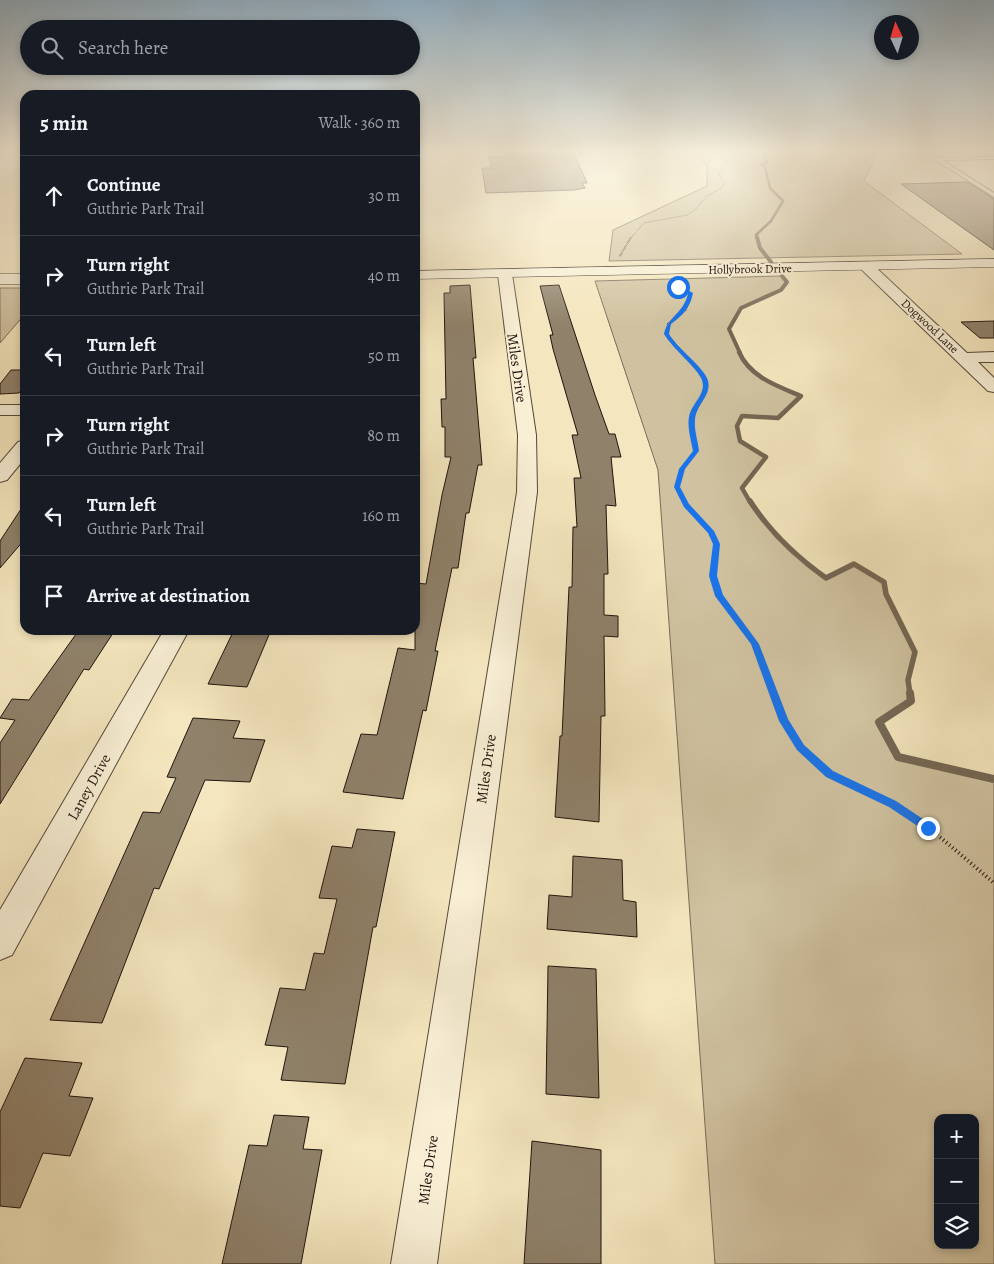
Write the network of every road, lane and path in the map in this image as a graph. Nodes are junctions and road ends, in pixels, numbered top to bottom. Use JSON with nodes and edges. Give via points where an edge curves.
{"nodes":[{"id":1,"x":697,"y":208,"type":"edge"},
{"id":2,"x":619,"y":258,"type":"dead end"},
{"id":3,"x":994,"y":263,"type":"edge"},
{"id":4,"x":866,"y":266,"type":"junction"},
{"id":5,"x":504,"y":274,"type":"junction"},
{"id":6,"x":420,"y":275,"type":"edge"},
{"id":7,"x":20,"y":278,"type":"edge"},
{"id":8,"x":0,"y":279,"type":"edge"},
{"id":9,"x":668,"y":286,"type":"dead end"},
{"id":10,"x":994,"y":356,"type":"edge"},
{"id":11,"x":963,"y":358,"type":"junction"},
{"id":12,"x":994,"y":387,"type":"edge"},
{"id":13,"x":0,"y":410,"type":"edge"},
{"id":14,"x":20,"y":410,"type":"edge"},
{"id":15,"x":20,"y":452,"type":"edge"},
{"id":16,"x":0,"y":476,"type":"edge"},
{"id":17,"x":174,"y":635,"type":"edge"},
{"id":18,"x":994,"y":883,"type":"edge"},
{"id":19,"x":0,"y":943,"type":"edge"},
{"id":20,"x":414,"y":1264,"type":"edge"}],
"edges":[{"from":1,"to":2,"type":"path","via":[[687,215],[644,223]]},
{"from":3,"to":4,"type":"main road","name":"Hollybrook Drive"},
{"from":4,"to":5,"type":"main road","name":"Hollybrook Drive"},
{"from":4,"to":11,"type":"street","name":"Dogwood Lane"},
{"from":5,"to":6,"type":"main road","name":"Hollybrook Drive"},
{"from":5,"to":20,"type":"street","name":"Miles Drive","via":[[527,435],[527,492]]},
{"from":7,"to":8,"type":"main road"},
{"from":9,"to":18,"type":"path","via":[[690,293],[686,310],[668,324],[666,334],[704,377],[706,386],[693,412],[696,451],[682,469],[677,487],[686,505],[711,532],[717,544],[713,576],[717,591],[755,644],[790,734],[800,748],[830,774],[893,804],[928,828]]},
{"from":10,"to":11,"type":"street"},
{"from":11,"to":12,"type":"street","name":"Dogwood Lane"},
{"from":13,"to":14,"type":"street"},
{"from":15,"to":16,"type":"street"},
{"from":17,"to":19,"type":"street","name":"Laney Drive"}]}
